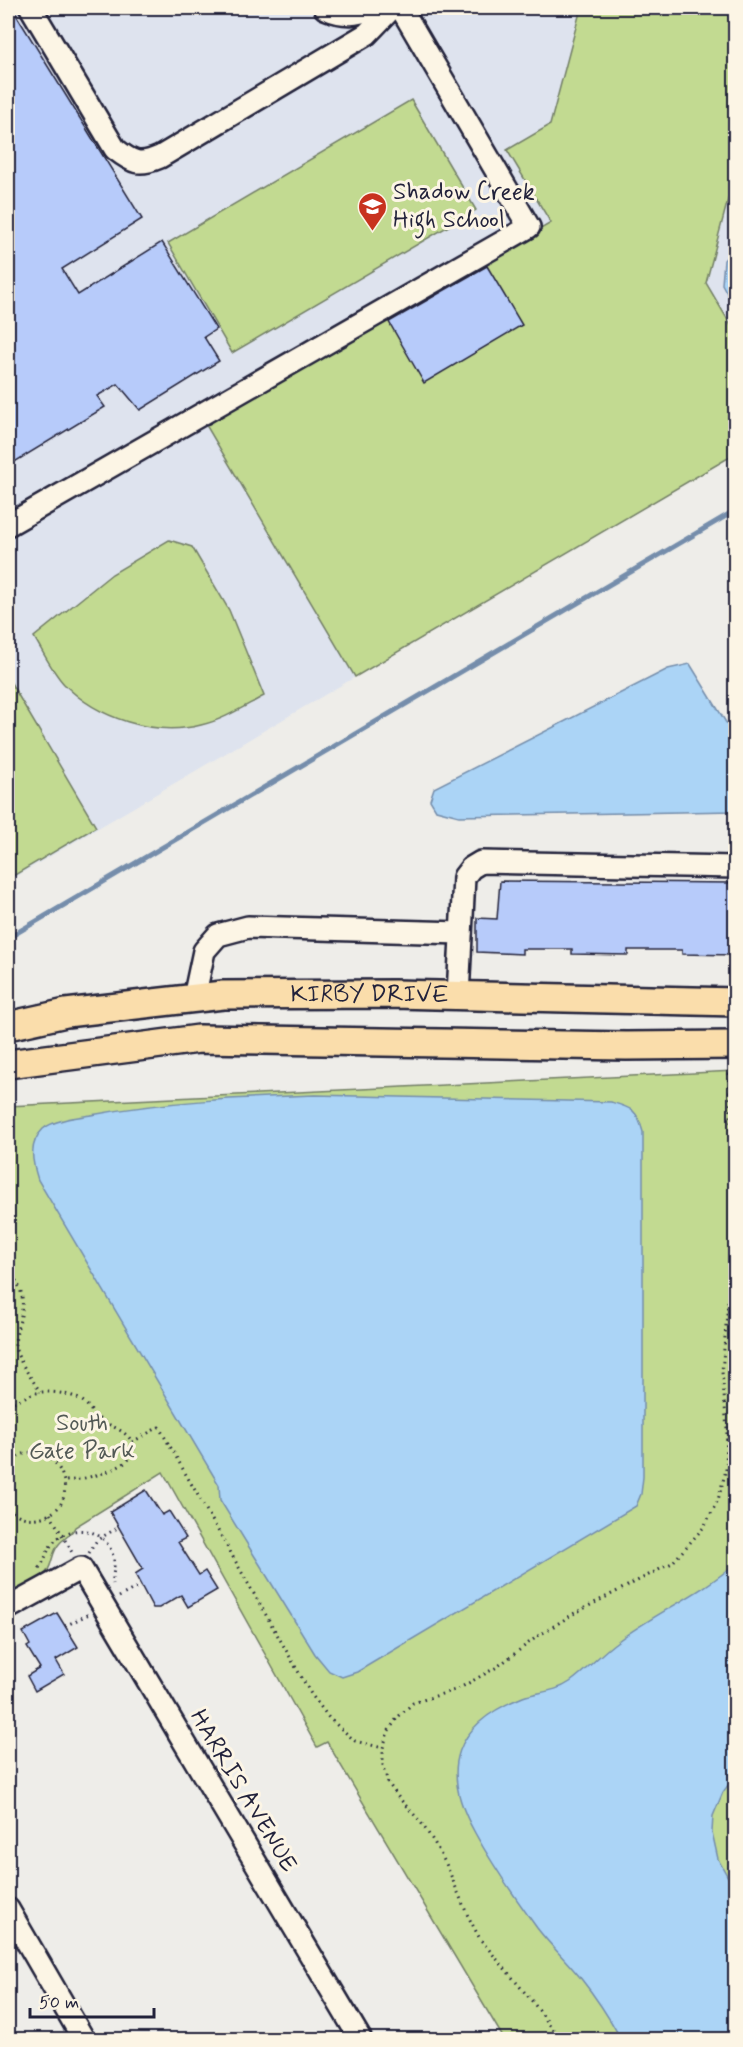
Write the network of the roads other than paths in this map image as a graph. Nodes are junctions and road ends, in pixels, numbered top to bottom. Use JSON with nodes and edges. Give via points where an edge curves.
{"nodes":[{"id":1,"x":31,"y":8,"type":"edge"},
{"id":2,"x":325,"y":8,"type":"edge"},
{"id":3,"x":378,"y":8,"type":"edge"},
{"id":4,"x":392,"y":8,"type":"edge"},
{"id":5,"x":401,"y":8,"type":"edge"},
{"id":6,"x":8,"y":525,"type":"edge"},
{"id":7,"x":735,"y":867,"type":"edge"},
{"id":8,"x":461,"y":933,"type":"junction"},
{"id":9,"x":458,"y":996,"type":"junction"},
{"id":10,"x":194,"y":998,"type":"junction"},
{"id":11,"x":735,"y":1002,"type":"edge"},
{"id":12,"x":8,"y":1026,"type":"edge"},
{"id":13,"x":735,"y":1045,"type":"edge"},
{"id":14,"x":8,"y":1064,"type":"edge"},
{"id":15,"x":8,"y":1608,"type":"edge"},
{"id":16,"x":8,"y":1909,"type":"edge"},
{"id":17,"x":84,"y":2040,"type":"edge"},
{"id":18,"x":361,"y":2040,"type":"edge"}],
"edges":[{"from":1,"to":4,"type":"street","via":[[116,149],[129,160],[144,164],[367,34]]},
{"from":2,"to":3,"type":"street","via":[[339,14]]},
{"from":5,"to":6,"type":"street","via":[[529,227]]},
{"from":7,"to":8,"type":"street","via":[[481,862],[464,877]]},
{"from":8,"to":9,"type":"street"},
{"from":8,"to":10,"type":"street","via":[[248,927],[218,935],[204,951]]},
{"from":9,"to":10,"type":"main road","name":"KIRBY DRIVE"},
{"from":9,"to":11,"type":"main road","name":"KIRBY DRIVE"},
{"from":10,"to":12,"type":"main road","name":"KIRBY DRIVE","via":[[66,1012]]},
{"from":13,"to":14,"type":"main road","name":"KIRBY DRIVE","via":[[199,1040]]},
{"from":15,"to":18,"type":"street","name":"HARRIS AVENUE","via":[[81,1568]]},
{"from":16,"to":17,"type":"street"}]}
